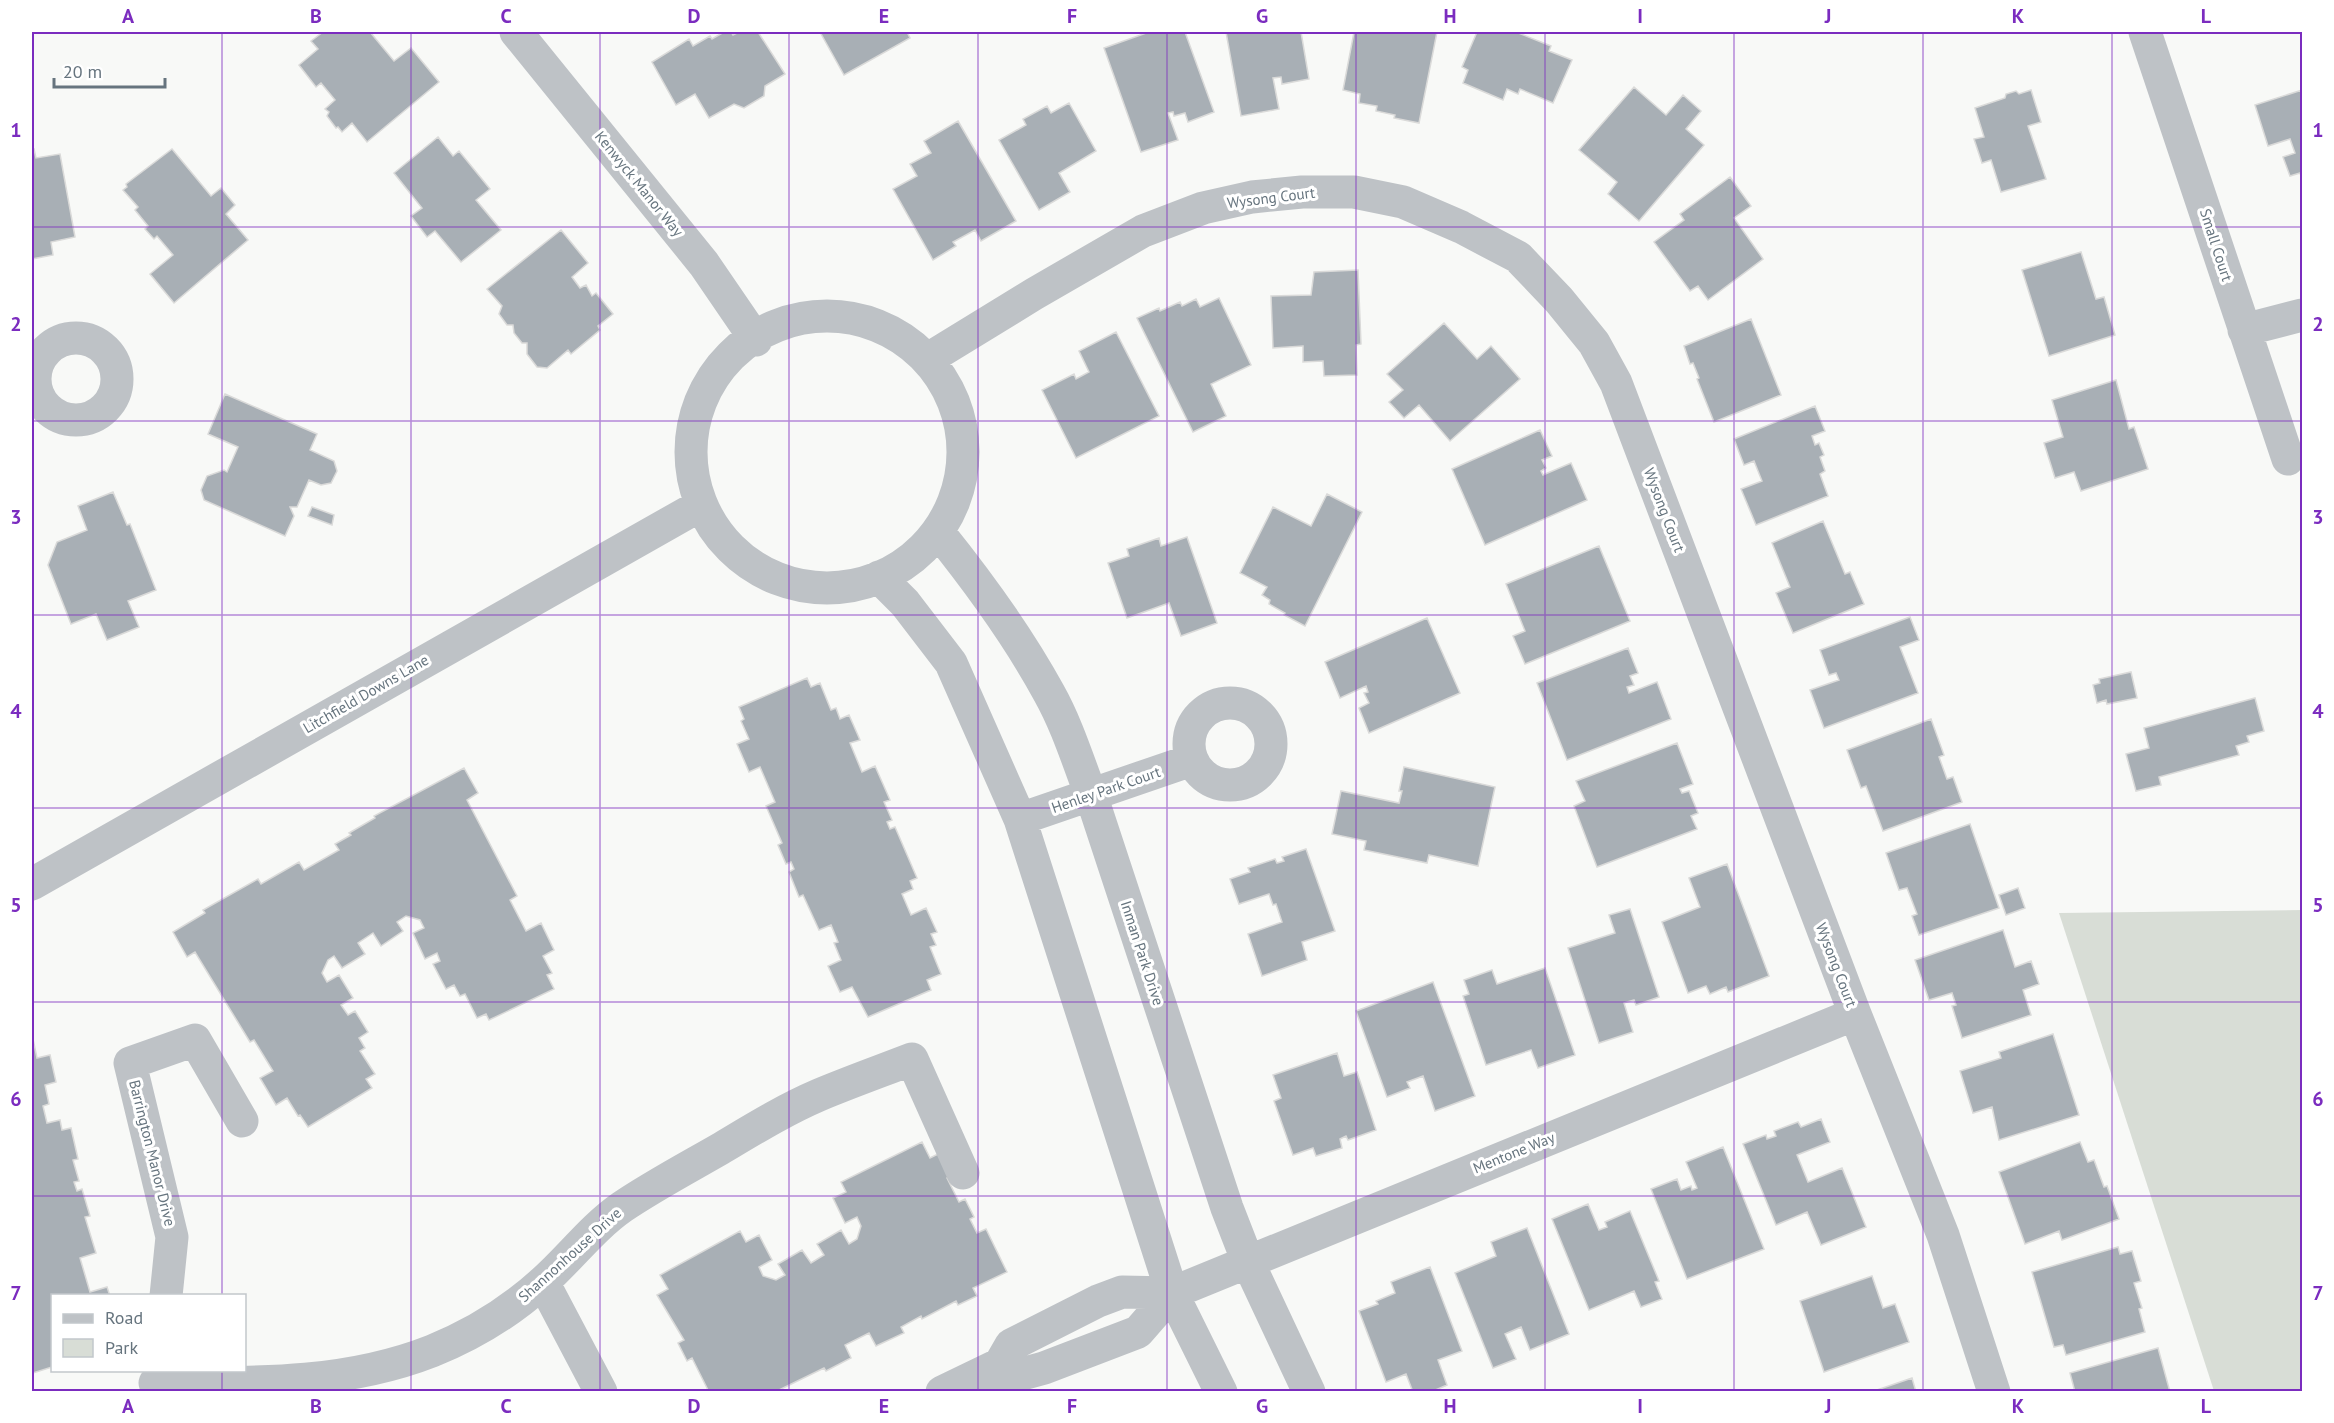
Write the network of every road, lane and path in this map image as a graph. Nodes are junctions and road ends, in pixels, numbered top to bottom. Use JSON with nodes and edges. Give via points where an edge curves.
{"nodes":[{"id":1,"x":2145,"y":32,"type":"edge"},
{"id":2,"x":521,"y":33,"type":"edge"},
{"id":3,"x":2302,"y":315,"type":"edge"},
{"id":4,"x":2244,"y":330,"type":"junction"},
{"id":5,"x":756,"y":340,"type":"junction"},
{"id":6,"x":928,"y":359,"type":"junction"},
{"id":7,"x":2288,"y":459,"type":"dead end"},
{"id":8,"x":701,"y":505,"type":"junction"},
{"id":9,"x":939,"y":533,"type":"junction"},
{"id":10,"x":879,"y":577,"type":"junction"},
{"id":11,"x":1192,"y":760,"type":"dead end"},
{"id":12,"x":1091,"y":795,"type":"junction"},
{"id":13,"x":1020,"y":819,"type":"junction"},
{"id":14,"x":32,"y":884,"type":"edge"},
{"id":15,"x":1855,"y":1014,"type":"junction"},
{"id":16,"x":242,"y":1121,"type":"dead end"},
{"id":17,"x":963,"y":1173,"type":"dead end"},
{"id":18,"x":1248,"y":1262,"type":"junction"},
{"id":19,"x":543,"y":1282,"type":"junction"},
{"id":20,"x":1172,"y":1293,"type":"junction"},
{"id":21,"x":166,"y":1294,"type":"edge"},
{"id":22,"x":999,"y":1378,"type":"edge"},
{"id":23,"x":155,"y":1382,"type":"edge"},
{"id":24,"x":601,"y":1392,"type":"edge"},
{"id":25,"x":942,"y":1392,"type":"edge"},
{"id":26,"x":1221,"y":1392,"type":"edge"},
{"id":27,"x":1309,"y":1392,"type":"edge"},
{"id":28,"x":1994,"y":1392,"type":"edge"}],
"edges":[{"from":1,"to":4,"type":"street","name":"Small Court"},
{"from":2,"to":5,"type":"street","name":"Kenwyck Manor Way","via":[[704,264]]},
{"from":3,"to":4,"type":"street"},
{"from":4,"to":7,"type":"street","name":"Small Court"},
{"from":5,"to":6,"type":"street","via":[[789,320],[839,312],[888,325]]},
{"from":5,"to":8,"type":"street","via":[[727,364],[699,406],[690,456]]},
{"from":6,"to":9,"type":"street","via":[[952,400],[963,480]]},
{"from":6,"to":15,"type":"street","name":"Wysong Court","via":[[1143,231],[1203,208],[1252,197],[1354,192],[1403,202],[1518,257],[1594,343],[1616,383]]},
{"from":8,"to":10,"type":"street","via":[[727,549],[772,579],[830,589]]},
{"from":8,"to":14,"type":"street","name":"Litchfield Downs Lane"},
{"from":9,"to":10,"type":"street"},
{"from":9,"to":12,"type":"street","name":"Inman Park Drive","via":[[1021,644],[1067,730]]},
{"from":10,"to":13,"type":"street","via":[[905,603],[951,663]]},
{"from":11,"to":12,"type":"street","name":"Henley Park Court"},
{"from":12,"to":13,"type":"street","name":"Henley Park Court"},
{"from":12,"to":18,"type":"street","name":"Inman Park Drive"},
{"from":13,"to":20,"type":"street"},
{"from":15,"to":18,"type":"street","name":"Mentone Way"},
{"from":15,"to":28,"type":"street","name":"Wysong Court","via":[[1943,1235]]},
{"from":16,"to":21,"type":"street","name":"Barrington Manor Drive","via":[[195,1040],[130,1063],[172,1237]]},
{"from":17,"to":19,"type":"street","name":"Shannonhouse Drive","via":[[912,1059],[808,1100],[669,1178],[621,1208]]},
{"from":18,"to":20,"type":"street","name":"Mentone Way"},
{"from":18,"to":27,"type":"street","name":"Inman Park Drive"},
{"from":19,"to":23,"type":"street","name":"Shannonhouse Drive","via":[[490,1323],[394,1365],[295,1382]]},
{"from":19,"to":24,"type":"street"},
{"from":20,"to":22,"type":"street","via":[[1138,1332],[1044,1368]]},
{"from":20,"to":22,"type":"street","via":[[1122,1292],[1098,1301],[1011,1345]]},
{"from":20,"to":26,"type":"street"},
{"from":22,"to":25,"type":"street"}]}
